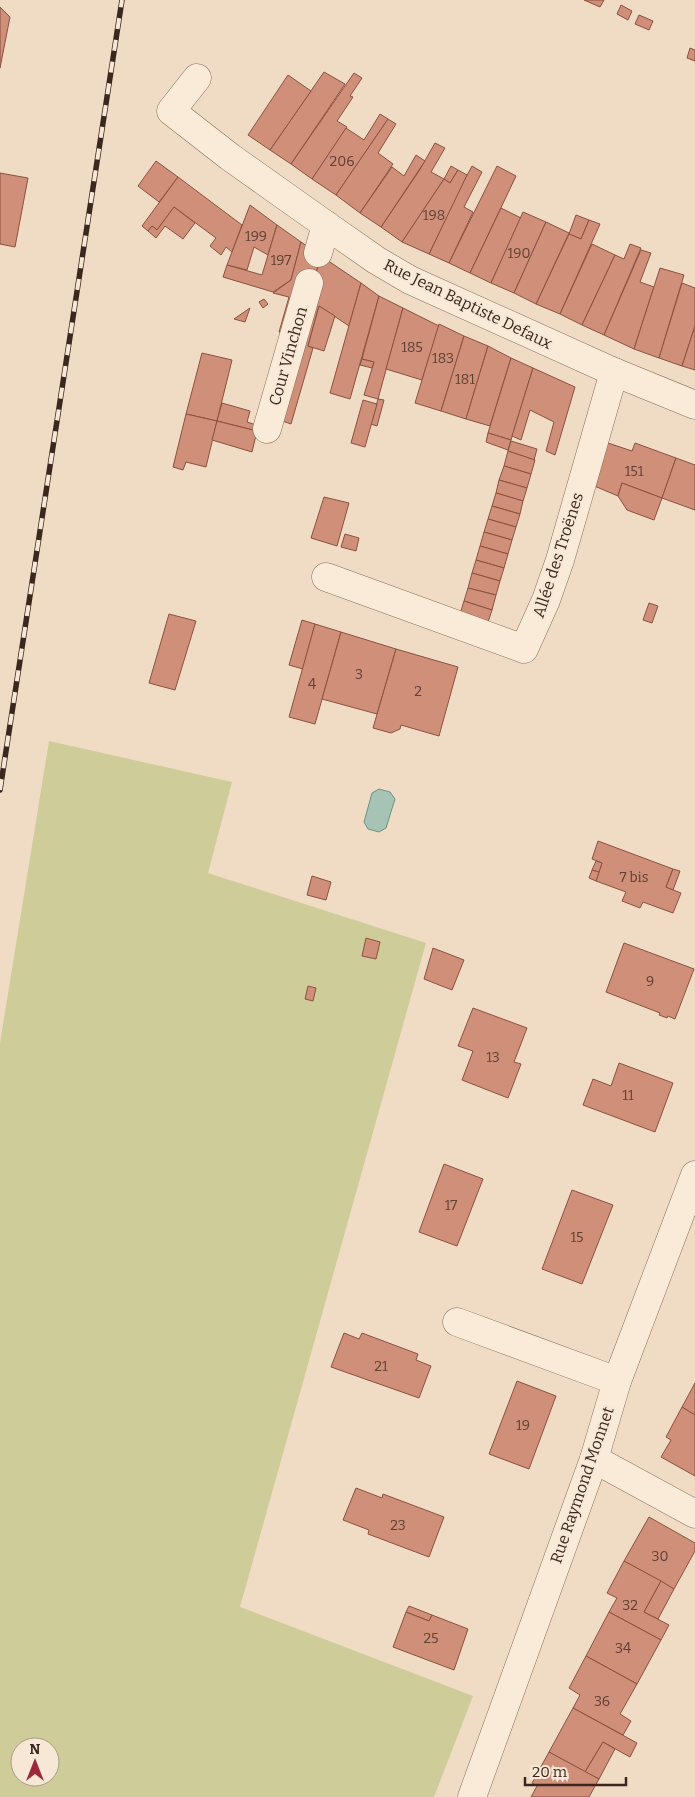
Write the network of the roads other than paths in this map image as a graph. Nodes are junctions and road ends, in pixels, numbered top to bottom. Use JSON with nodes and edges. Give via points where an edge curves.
{"nodes":[{"id":1,"x":197,"y":78,"type":"dead end"},
{"id":2,"x":326,"y":225,"type":"junction"},
{"id":3,"x":318,"y":254,"type":"dead end"},
{"id":4,"x":309,"y":283,"type":"dead end"},
{"id":5,"x":614,"y":372,"type":"junction"},
{"id":6,"x":695,"y":405,"type":"edge"},
{"id":7,"x":267,"y":429,"type":"dead end"},
{"id":8,"x":326,"y":577,"type":"dead end"},
{"id":9,"x":695,"y":1175,"type":"edge"},
{"id":10,"x":457,"y":1322,"type":"dead end"},
{"id":11,"x":617,"y":1382,"type":"junction"},
{"id":12,"x":594,"y":1459,"type":"junction"},
{"id":13,"x":695,"y":1514,"type":"edge"},
{"id":14,"x":472,"y":1797,"type":"edge"}],
"edges":[{"from":1,"to":2,"type":"street","name":"Rue Jean Baptiste Defaux","via":[[170,111]]},
{"from":2,"to":3,"type":"street"},
{"from":2,"to":5,"type":"street","name":"Rue Jean Baptiste Defaux","via":[[410,280]]},
{"from":4,"to":7,"type":"street","name":"Cour Vinchon"},
{"from":5,"to":6,"type":"street","name":"Rue Jean Baptiste Defaux"},
{"from":5,"to":8,"type":"street","name":"Allée des Troënes","via":[[560,560],[524,649]]},
{"from":9,"to":11,"type":"street","name":"Rue Raymond Monnet"},
{"from":10,"to":11,"type":"street"},
{"from":11,"to":12,"type":"street","name":"Rue Raymond Monnet"},
{"from":12,"to":13,"type":"street"},
{"from":12,"to":14,"type":"street","name":"Rue Raymond Monnet"}]}
